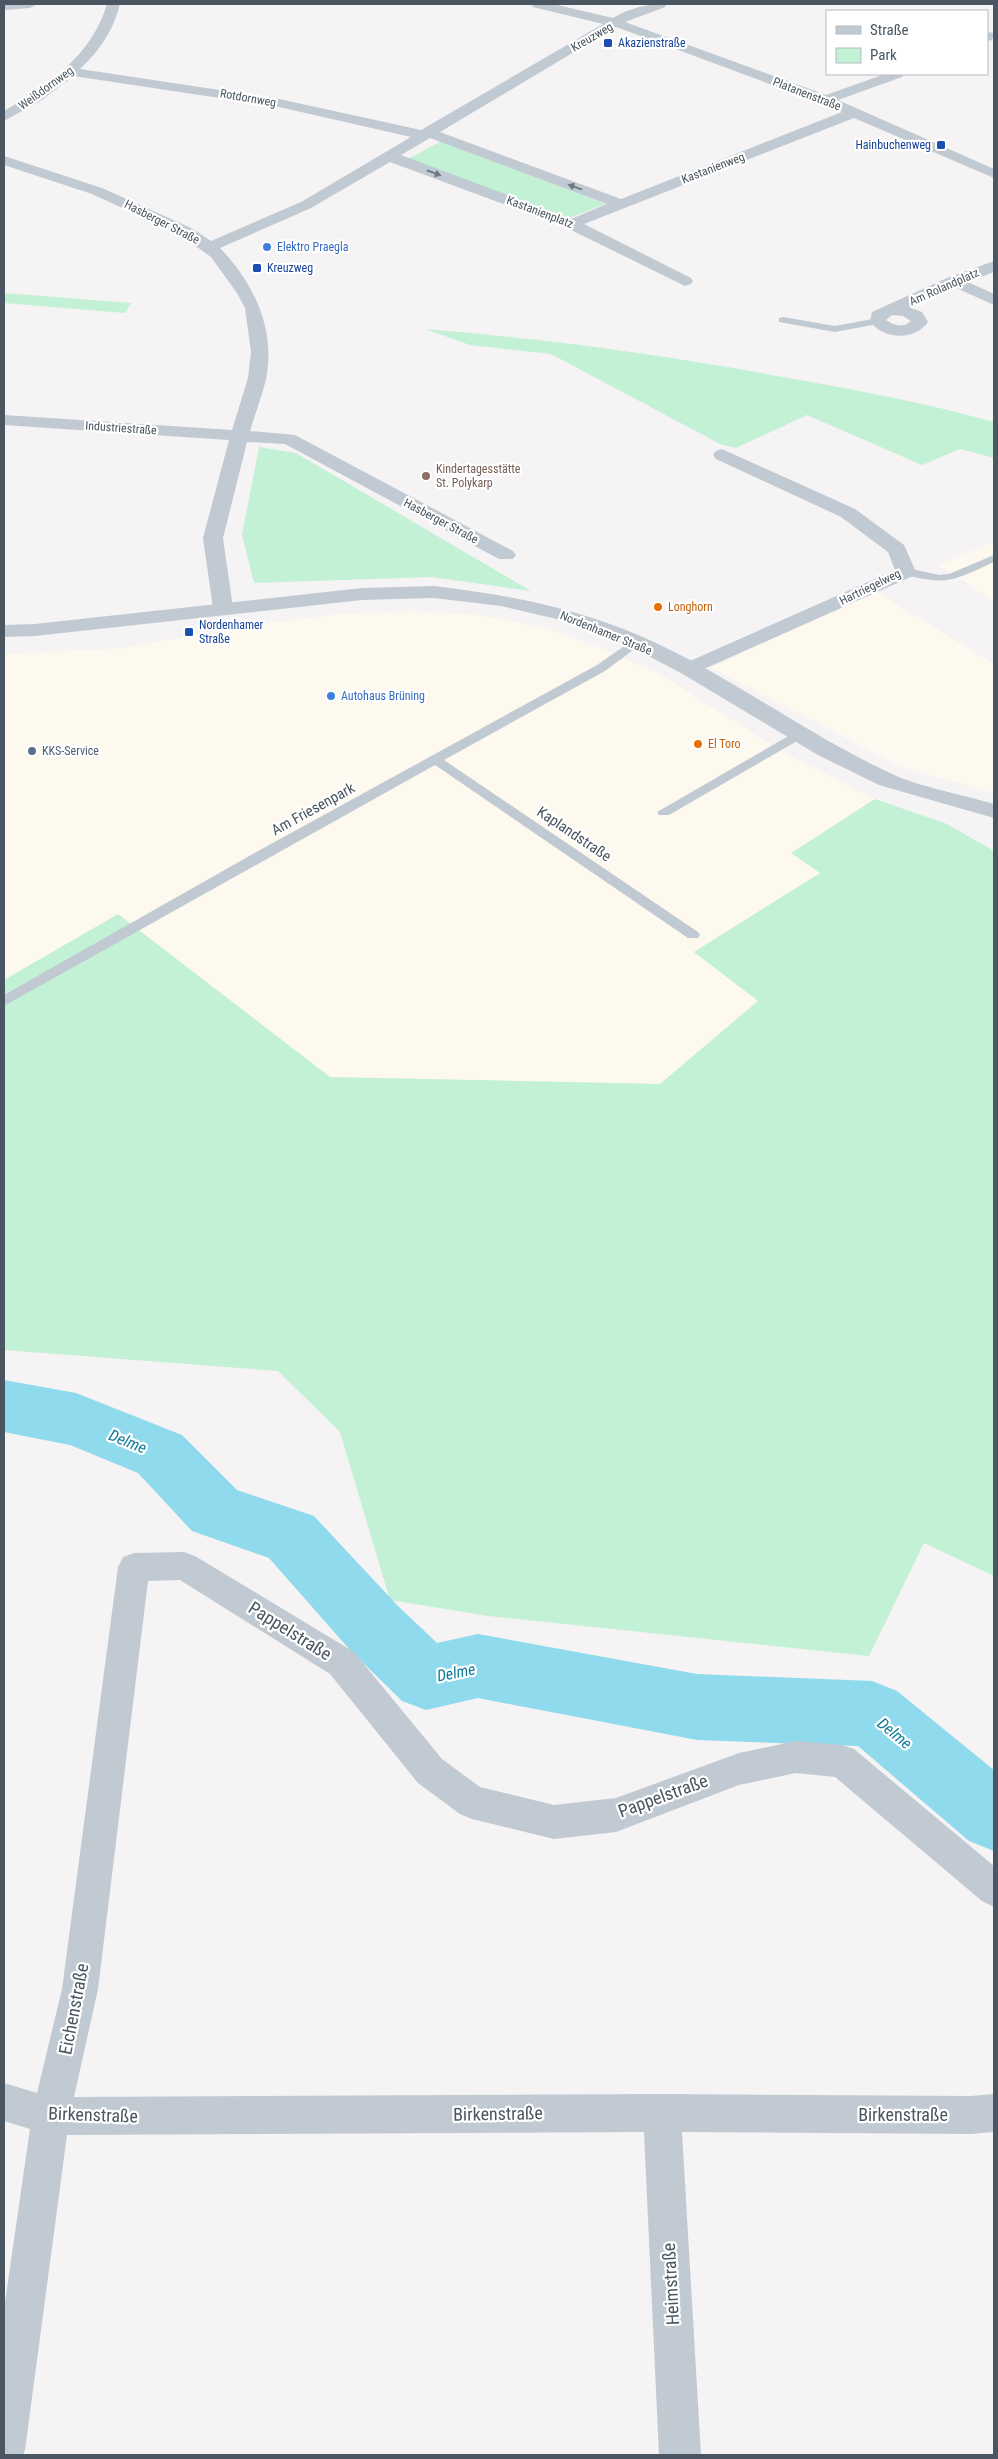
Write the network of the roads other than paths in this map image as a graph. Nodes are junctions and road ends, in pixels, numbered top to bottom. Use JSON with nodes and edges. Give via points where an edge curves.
{"nodes":[{"id":1,"x":30,"y":4,"type":"edge"},
{"id":2,"x":113,"y":4,"type":"edge"},
{"id":3,"x":538,"y":4,"type":"edge"},
{"id":4,"x":660,"y":4,"type":"edge"},
{"id":5,"x":4,"y":6,"type":"edge"},
{"id":6,"x":616,"y":23,"type":"junction"},
{"id":7,"x":72,"y":72,"type":"junction"},
{"id":8,"x":894,"y":75,"type":"edge"},
{"id":9,"x":826,"y":100,"type":"junction"},
{"id":10,"x":855,"y":112,"type":"junction"},
{"id":11,"x":4,"y":117,"type":"edge"},
{"id":12,"x":425,"y":134,"type":"junction"},
{"id":13,"x":389,"y":156,"type":"junction"},
{"id":14,"x":4,"y":160,"type":"edge"},
{"id":15,"x":994,"y":174,"type":"edge"},
{"id":16,"x":621,"y":204,"type":"junction"},
{"id":17,"x":571,"y":224,"type":"junction"},
{"id":18,"x":210,"y":247,"type":"junction"},
{"id":19,"x":994,"y":266,"type":"edge"},
{"id":20,"x":685,"y":281,"type":"dead end"},
{"id":21,"x":953,"y":281,"type":"junction"},
{"id":22,"x":994,"y":300,"type":"edge"},
{"id":23,"x":895,"y":310,"type":"junction"},
{"id":24,"x":783,"y":320,"type":"dead end"},
{"id":25,"x":878,"y":321,"type":"junction"},
{"id":26,"x":4,"y":420,"type":"edge"},
{"id":27,"x":239,"y":436,"type":"junction"},
{"id":28,"x":722,"y":455,"type":"dead end"},
{"id":29,"x":506,"y":555,"type":"dead end"},
{"id":30,"x":994,"y":558,"type":"edge"},
{"id":31,"x":906,"y":572,"type":"junction"},
{"id":32,"x":223,"y":608,"type":"junction"},
{"id":33,"x":4,"y":631,"type":"edge"},
{"id":34,"x":636,"y":642,"type":"junction"},
{"id":35,"x":688,"y":669,"type":"junction"},
{"id":36,"x":799,"y":734,"type":"junction"},
{"id":37,"x":436,"y":760,"type":"junction"},
{"id":38,"x":994,"y":811,"type":"edge"},
{"id":39,"x":664,"y":812,"type":"dead end"},
{"id":40,"x":693,"y":935,"type":"dead end"},
{"id":41,"x":4,"y":1001,"type":"edge"},
{"id":42,"x":134,"y":1567,"type":"joint"},
{"id":43,"x":994,"y":1889,"type":"edge"},
{"id":44,"x":4,"y":2102,"type":"edge"},
{"id":45,"x":662,"y":2113,"type":"junction"},
{"id":46,"x":994,"y":2113,"type":"edge"},
{"id":47,"x":51,"y":2116,"type":"junction"},
{"id":48,"x":4,"y":2450,"type":"edge"},
{"id":49,"x":680,"y":2455,"type":"edge"}],
"edges":[{"from":1,"to":5,"type":"street"},
{"from":2,"to":7,"type":"street","name":"Weißdornweg","via":[[104,28]]},
{"from":3,"to":6,"type":"street"},
{"from":4,"to":6,"type":"street","name":"Kreuzweg","via":[[629,14]]},
{"from":6,"to":9,"type":"street","name":"Platanenstraße"},
{"from":6,"to":12,"type":"street","name":"Kreuzweg"},
{"from":7,"to":11,"type":"street","name":"Weißdornweg"},
{"from":7,"to":12,"type":"street","name":"Rotdornweg","via":[[279,103]]},
{"from":8,"to":9,"type":"street"},
{"from":9,"to":10,"type":"street","name":"Platanenstraße"},
{"from":10,"to":15,"type":"street","name":"Platanenstraße"},
{"from":10,"to":16,"type":"street","name":"Kastanienweg"},
{"from":12,"to":13,"type":"street","name":"Kreuzweg"},
{"from":16,"to":12,"type":"street","one_way":true},
{"from":13,"to":17,"type":"street","name":"Kastanienplatz","one_way":true},
{"from":13,"to":18,"type":"street","name":"Kreuzweg","via":[[306,205]]},
{"from":14,"to":18,"type":"street","name":"Hasberger Straße","via":[[145,211]]},
{"from":16,"to":17,"type":"street","name":"Kastanienweg"},
{"from":17,"to":20,"type":"street","name":"Kastanienplatz"},
{"from":18,"to":27,"type":"street","name":"Hasberger Straße","via":[[245,292],[257,324],[260,352],[257,378]]},
{"from":19,"to":21,"type":"street","name":"Am Rolandplatz"},
{"from":21,"to":22,"type":"street"},
{"from":21,"to":23,"type":"street","name":"Am Rolandplatz"},
{"from":23,"to":25,"type":"street","name":"Am Rolandplatz","via":[[881,313]]},
{"from":23,"to":25,"type":"street","name":"Am Rolandplatz","via":[[912,313],[919,318],[918,325],[897,330]]},
{"from":24,"to":25,"type":"lane","via":[[835,329]]},
{"from":26,"to":27,"type":"street","name":"Industriestraße"},
{"from":27,"to":29,"type":"street","name":"Hasberger Straße","via":[[289,439]]},
{"from":27,"to":32,"type":"street","name":"Hasberger Straße","via":[[213,538]]},
{"from":28,"to":31,"type":"street","name":"Hartriegelweg","via":[[848,513],[897,548]]},
{"from":30,"to":31,"type":"lane","via":[[940,579]]},
{"from":31,"to":35,"type":"street","name":"Hartriegelweg"},
{"from":32,"to":33,"type":"street","name":"Nordenhamer Straße"},
{"from":32,"to":34,"type":"street","name":"Nordenhamer Straße","via":[[362,594],[434,592],[501,600],[563,614]]},
{"from":34,"to":35,"type":"street","name":"Nordenhamer Straße"},
{"from":34,"to":37,"type":"lane","name":"Am Friesenpark","via":[[601,668]]},
{"from":35,"to":36,"type":"street","name":"Nordenhamer Straße"},
{"from":36,"to":38,"type":"street","name":"Nordenhamer Straße","via":[[887,780]]},
{"from":36,"to":39,"type":"lane"},
{"from":37,"to":40,"type":"lane","name":"Kaplandstraße"},
{"from":37,"to":41,"type":"lane","name":"Am Friesenpark"},
{"from":42,"to":43,"type":"street","name":"Pappelstraße","via":[[184,1566],[342,1663],[430,1771],[472,1802],[554,1822],[616,1815],[739,1769],[796,1757],[842,1761]]},
{"from":42,"to":47,"type":"street","name":"Eichenstraße","via":[[80,1989]]},
{"from":44,"to":47,"type":"street","name":"Birkenstraße"},
{"from":45,"to":46,"type":"street","name":"Birkenstraße"},
{"from":45,"to":47,"type":"street","name":"Birkenstraße"},
{"from":45,"to":49,"type":"street","name":"Heimstraße"},
{"from":47,"to":48,"type":"street","name":"Eichenstraße"}]}
